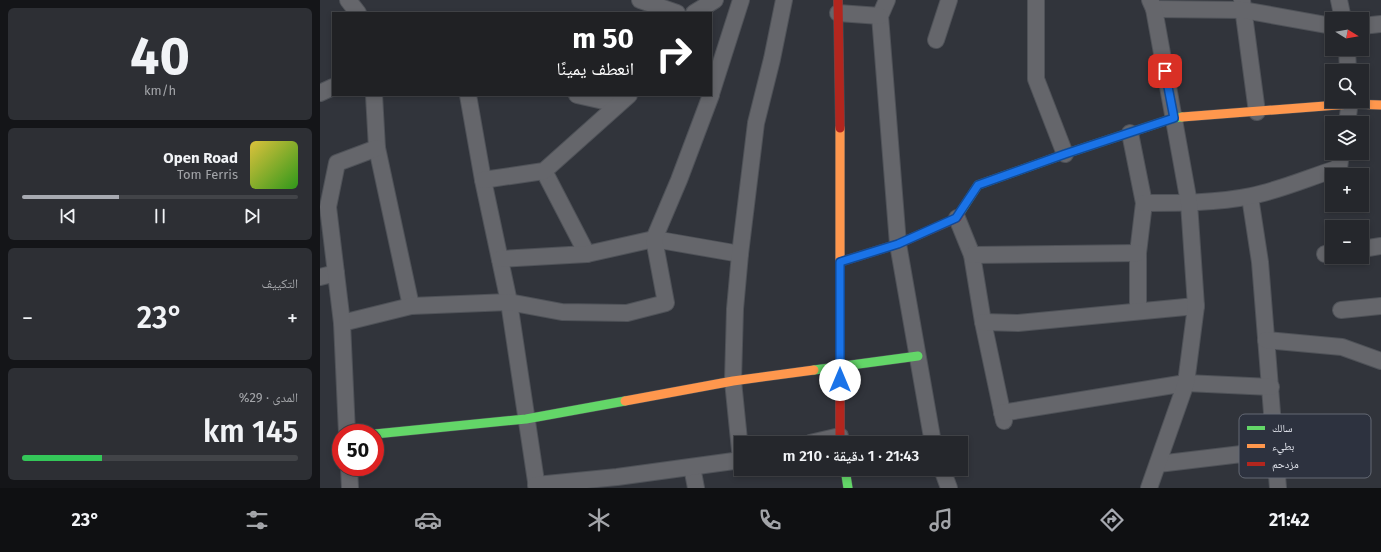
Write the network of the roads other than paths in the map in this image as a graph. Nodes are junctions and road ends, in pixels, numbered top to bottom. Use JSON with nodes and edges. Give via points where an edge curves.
{"nodes":[{"id":1,"x":348,"y":0,"type":"edge"},
{"id":2,"x":640,"y":0,"type":"edge"},
{"id":3,"x":714,"y":0,"type":"edge"},
{"id":4,"x":741,"y":0,"type":"edge"},
{"id":5,"x":784,"y":0,"type":"edge"},
{"id":6,"x":887,"y":0,"type":"edge"},
{"id":7,"x":949,"y":0,"type":"edge"},
{"id":8,"x":1036,"y":0,"type":"edge"},
{"id":9,"x":1339,"y":0,"type":"edge"},
{"id":10,"x":1152,"y":5,"type":"edge"},
{"id":11,"x":1242,"y":5,"type":"edge"},
{"id":12,"x":838,"y":7,"type":"edge"},
{"id":13,"x":357,"y":12,"type":"edge"},
{"id":14,"x":674,"y":12,"type":"edge"},
{"id":15,"x":696,"y":12,"type":"edge"},
{"id":16,"x":1342,"y":12,"type":"edge"},
{"id":17,"x":880,"y":16,"type":"junction"},
{"id":18,"x":1325,"y":24,"type":"edge"},
{"id":19,"x":1381,"y":24,"type":"edge"},
{"id":20,"x":1369,"y":25,"type":"edge"},
{"id":21,"x":936,"y":40,"type":"dead end"},
{"id":22,"x":332,"y":87,"type":"edge"},
{"id":23,"x":320,"y":92,"type":"edge"},
{"id":24,"x":712,"y":92,"type":"edge"},
{"id":25,"x":374,"y":96,"type":"edge"},
{"id":26,"x":468,"y":96,"type":"edge"},
{"id":27,"x":587,"y":96,"type":"edge"},
{"id":28,"x":711,"y":96,"type":"edge"},
{"id":29,"x":623,"y":100,"type":"edge"},
{"id":30,"x":1369,"y":104,"type":"edge"},
{"id":31,"x":1325,"y":105,"type":"edge"},
{"id":32,"x":1381,"y":105,"type":"edge"},
{"id":33,"x":1257,"y":112,"type":"junction"},
{"id":34,"x":1174,"y":118,"type":"junction"},
{"id":35,"x":1130,"y":133,"type":"junction"},
{"id":36,"x":377,"y":148,"type":"junction"},
{"id":37,"x":1065,"y":154,"type":"junction"},
{"id":38,"x":1340,"y":160,"type":"edge"},
{"id":39,"x":544,"y":171,"type":"junction"},
{"id":40,"x":483,"y":180,"type":"junction"},
{"id":41,"x":1250,"y":196,"type":"junction"},
{"id":42,"x":1144,"y":203,"type":"junction"},
{"id":43,"x":1189,"y":203,"type":"junction"},
{"id":44,"x":324,"y":208,"type":"edge"},
{"id":45,"x":956,"y":218,"type":"junction"},
{"id":46,"x":654,"y":239,"type":"junction"},
{"id":47,"x":898,"y":244,"type":"junction"},
{"id":48,"x":1381,"y":246,"type":"edge"},
{"id":49,"x":1369,"y":248,"type":"edge"},
{"id":50,"x":1138,"y":253,"type":"junction"},
{"id":51,"x":587,"y":254,"type":"junction"},
{"id":52,"x":740,"y":254,"type":"junction"},
{"id":53,"x":972,"y":255,"type":"junction"},
{"id":54,"x":500,"y":259,"type":"junction"},
{"id":55,"x":840,"y":262,"type":"junction"},
{"id":56,"x":336,"y":274,"type":"junction"},
{"id":57,"x":320,"y":277,"type":"edge"},
{"id":58,"x":509,"y":302,"type":"junction"},
{"id":59,"x":411,"y":306,"type":"junction"},
{"id":60,"x":1196,"y":306,"type":"junction"},
{"id":61,"x":1381,"y":306,"type":"edge"},
{"id":62,"x":1341,"y":310,"type":"dead end"},
{"id":63,"x":1138,"y":312,"type":"junction"},
{"id":64,"x":983,"y":322,"type":"junction"},
{"id":65,"x":342,"y":323,"type":"junction"},
{"id":66,"x":1266,"y":340,"type":"junction"},
{"id":67,"x":918,"y":356,"type":"junction"},
{"id":68,"x":1381,"y":361,"type":"edge"},
{"id":69,"x":840,"y":366,"type":"junction"},
{"id":70,"x":732,"y":381,"type":"junction"},
{"id":71,"x":1186,"y":383,"type":"junction"},
{"id":72,"x":1270,"y":387,"type":"junction"},
{"id":73,"x":1272,"y":414,"type":"edge"},
{"id":74,"x":526,"y":419,"type":"junction"},
{"id":75,"x":347,"y":424,"type":"edge"},
{"id":76,"x":384,"y":433,"type":"edge"},
{"id":77,"x":738,"y":436,"type":"edge"},
{"id":78,"x":840,"y":436,"type":"edge"},
{"id":79,"x":932,"y":436,"type":"edge"},
{"id":80,"x":1239,"y":454,"type":"edge"},
{"id":81,"x":734,"y":461,"type":"edge"},
{"id":82,"x":1158,"y":464,"type":"junction"},
{"id":83,"x":692,"y":467,"type":"junction"},
{"id":84,"x":349,"y":476,"type":"edge"},
{"id":85,"x":846,"y":476,"type":"edge"},
{"id":86,"x":945,"y":476,"type":"edge"},
{"id":87,"x":1277,"y":478,"type":"edge"},
{"id":88,"x":536,"y":487,"type":"edge"},
{"id":89,"x":350,"y":488,"type":"edge"},
{"id":90,"x":696,"y":488,"type":"edge"},
{"id":91,"x":848,"y":488,"type":"edge"},
{"id":92,"x":949,"y":488,"type":"edge"},
{"id":93,"x":1150,"y":488,"type":"edge"},
{"id":94,"x":1278,"y":488,"type":"edge"}],
"edges":[{"from":1,"to":13,"type":"street"},
{"from":2,"to":14,"type":"street"},
{"from":3,"to":15,"type":"street"},
{"from":4,"to":24,"type":"street"},
{"from":5,"to":52,"type":"street","via":[[756,123]]},
{"from":6,"to":17,"type":"street"},
{"from":7,"to":21,"type":"street"},
{"from":8,"to":37,"type":"street","via":[[1036,79]]},
{"from":9,"to":16,"type":"street"},
{"from":10,"to":11,"type":"street"},
{"from":10,"to":34,"type":"street"},
{"from":11,"to":18,"type":"street"},
{"from":11,"to":33,"type":"street"},
{"from":12,"to":17,"type":"street"},
{"from":12,"to":55,"type":"street"},
{"from":17,"to":47,"type":"street"},
{"from":19,"to":20,"type":"street"},
{"from":22,"to":23,"type":"street"},
{"from":25,"to":36,"type":"street"},
{"from":26,"to":40,"type":"street"},
{"from":27,"to":29,"type":"street"},
{"from":28,"to":46,"type":"street"},
{"from":29,"to":39,"type":"street"},
{"from":30,"to":32,"type":"street"},
{"from":31,"to":33,"type":"street"},
{"from":33,"to":34,"type":"street"},
{"from":34,"to":35,"type":"street"},
{"from":34,"to":43,"type":"street"},
{"from":35,"to":37,"type":"street"},
{"from":35,"to":42,"type":"street"},
{"from":36,"to":44,"type":"street","via":[[337,163]]},
{"from":36,"to":59,"type":"street"},
{"from":37,"to":45,"type":"street","via":[[978,185]]},
{"from":38,"to":41,"type":"street","via":[[1339,168]]},
{"from":39,"to":40,"type":"street"},
{"from":39,"to":51,"type":"street"},
{"from":40,"to":54,"type":"street"},
{"from":41,"to":43,"type":"street"},
{"from":41,"to":66,"type":"street","via":[[1260,262]]},
{"from":42,"to":43,"type":"street"},
{"from":42,"to":50,"type":"street"},
{"from":43,"to":60,"type":"street"},
{"from":44,"to":56,"type":"street"},
{"from":45,"to":47,"type":"street"},
{"from":45,"to":53,"type":"street"},
{"from":46,"to":51,"type":"street"},
{"from":46,"to":52,"type":"street"},
{"from":46,"to":58,"type":"street","via":[[666,303],[627,313],[562,312]]},
{"from":47,"to":55,"type":"street"},
{"from":47,"to":67,"type":"street"},
{"from":48,"to":49,"type":"street"},
{"from":50,"to":53,"type":"street"},
{"from":50,"to":63,"type":"street"},
{"from":51,"to":54,"type":"street"},
{"from":52,"to":70,"type":"street"},
{"from":53,"to":64,"type":"street"},
{"from":54,"to":58,"type":"street"},
{"from":55,"to":69,"type":"street"},
{"from":56,"to":57,"type":"street"},
{"from":56,"to":65,"type":"street"},
{"from":58,"to":59,"type":"street"},
{"from":58,"to":74,"type":"street"},
{"from":59,"to":65,"type":"street"},
{"from":60,"to":63,"type":"street"},
{"from":60,"to":71,"type":"street"},
{"from":61,"to":62,"type":"street"},
{"from":63,"to":64,"type":"street","via":[[1018,323]]},
{"from":64,"to":71,"type":"street","via":[[1003,417]]},
{"from":65,"to":75,"type":"street"},
{"from":66,"to":68,"type":"street","via":[[1342,347]]},
{"from":66,"to":72,"type":"street"},
{"from":67,"to":69,"type":"street"},
{"from":67,"to":79,"type":"street"},
{"from":69,"to":70,"type":"street"},
{"from":69,"to":78,"type":"street"},
{"from":70,"to":74,"type":"street"},
{"from":70,"to":77,"type":"street"},
{"from":71,"to":72,"type":"street"},
{"from":71,"to":82,"type":"street"},
{"from":72,"to":73,"type":"street"},
{"from":74,"to":76,"type":"street"},
{"from":74,"to":88,"type":"street"},
{"from":80,"to":82,"type":"street"},
{"from":81,"to":83,"type":"street"},
{"from":82,"to":93,"type":"street"},
{"from":83,"to":88,"type":"street"},
{"from":83,"to":90,"type":"street"},
{"from":84,"to":89,"type":"street"},
{"from":85,"to":91,"type":"street"},
{"from":86,"to":92,"type":"street"},
{"from":87,"to":94,"type":"street"}]}
